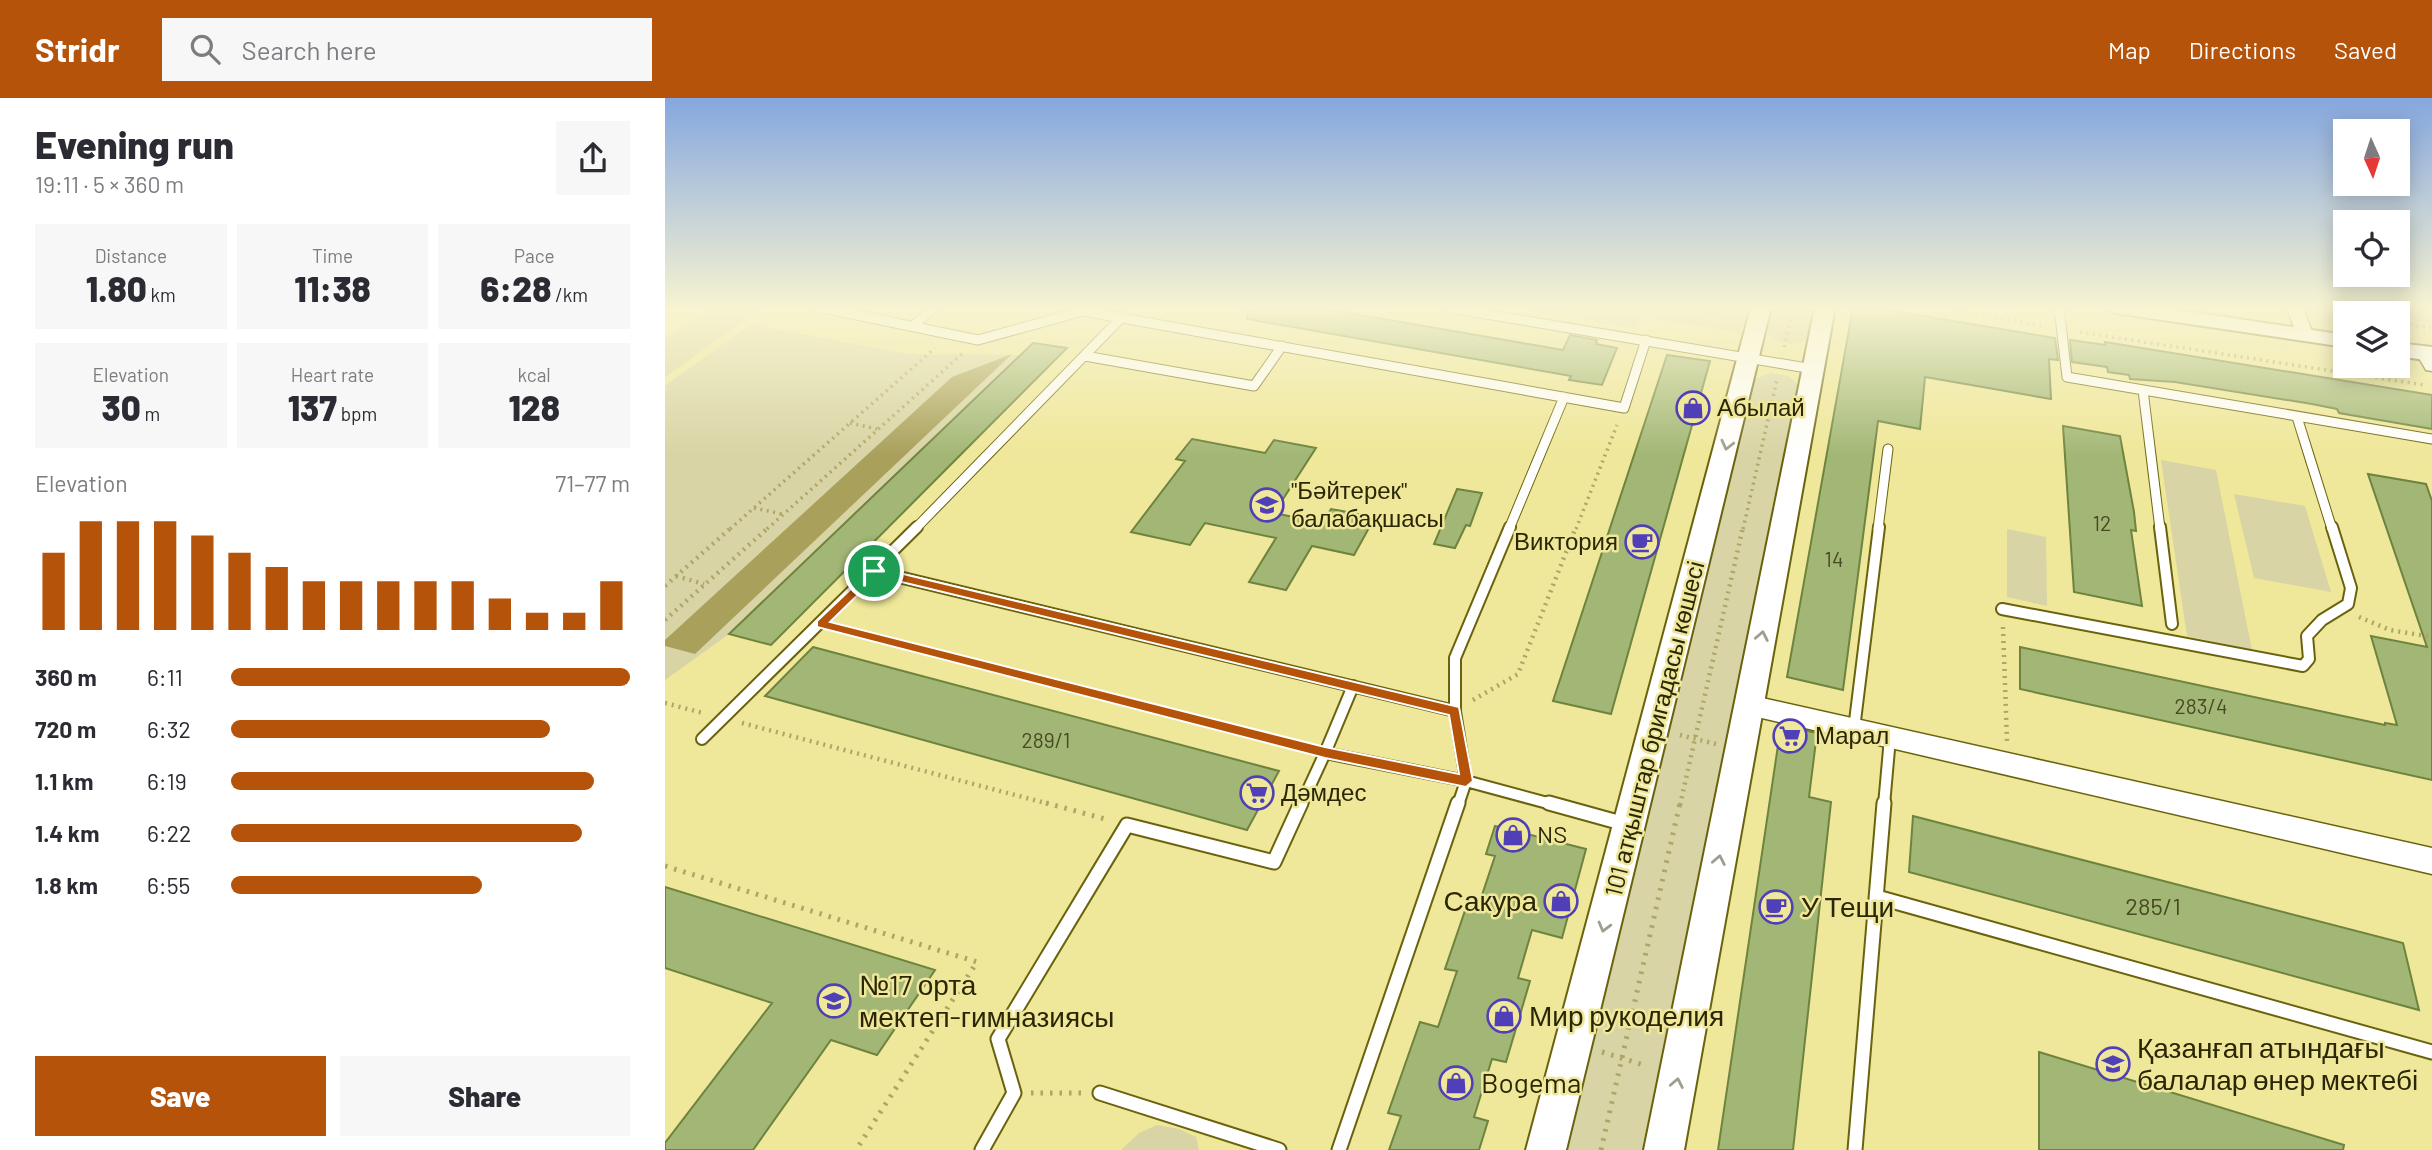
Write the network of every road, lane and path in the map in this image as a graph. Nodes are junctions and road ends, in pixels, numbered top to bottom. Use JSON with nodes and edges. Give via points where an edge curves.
{"nodes":[{"id":1,"x":926,"y":356,"type":"edge"},
{"id":2,"x":960,"y":356,"type":"edge"},
{"id":3,"x":1085,"y":356,"type":"joint"},
{"id":4,"x":1275,"y":356,"type":"edge"},
{"id":5,"x":1338,"y":356,"type":"edge"},
{"id":6,"x":1641,"y":356,"type":"edge"},
{"id":7,"x":1703,"y":356,"type":"edge"},
{"id":8,"x":1748,"y":356,"type":"edge"},
{"id":9,"x":1782,"y":356,"type":"edge"},
{"id":10,"x":1816,"y":356,"type":"edge"},
{"id":11,"x":2065,"y":356,"type":"edge"},
{"id":12,"x":2238,"y":356,"type":"edge"},
{"id":13,"x":1780,"y":363,"type":"junction"},
{"id":14,"x":1746,"y":368,"type":"junction"},
{"id":15,"x":1811,"y":380,"type":"junction"},
{"id":16,"x":1776,"y":384,"type":"junction"},
{"id":17,"x":2432,"y":386,"type":"edge"},
{"id":18,"x":2143,"y":390,"type":"junction"},
{"id":19,"x":1564,"y":397,"type":"junction"},
{"id":20,"x":1624,"y":408,"type":"junction"},
{"id":21,"x":2297,"y":416,"type":"junction"},
{"id":22,"x":850,"y":423,"type":"junction"},
{"id":23,"x":878,"y":430,"type":"junction"},
{"id":24,"x":2432,"y":439,"type":"edge"},
{"id":25,"x":1888,"y":449,"type":"dead end"},
{"id":26,"x":754,"y":508,"type":"junction"},
{"id":27,"x":783,"y":514,"type":"junction"},
{"id":28,"x":874,"y":571,"type":"junction"},
{"id":29,"x":676,"y":576,"type":"junction"},
{"id":30,"x":705,"y":585,"type":"junction"},
{"id":31,"x":665,"y":586,"type":"edge"},
{"id":32,"x":2002,"y":609,"type":"joint"},
{"id":33,"x":2342,"y":610,"type":"junction"},
{"id":34,"x":665,"y":620,"type":"edge"},
{"id":35,"x":821,"y":624,"type":"junction"},
{"id":36,"x":2172,"y":624,"type":"dead end"},
{"id":37,"x":2432,"y":638,"type":"edge"},
{"id":38,"x":1353,"y":686,"type":"junction"},
{"id":39,"x":665,"y":703,"type":"edge"},
{"id":40,"x":1749,"y":705,"type":"junction"},
{"id":41,"x":1455,"y":711,"type":"junction"},
{"id":42,"x":723,"y":718,"type":"junction"},
{"id":43,"x":1854,"y":729,"type":"junction"},
{"id":44,"x":1655,"y":730,"type":"junction"},
{"id":45,"x":1890,"y":738,"type":"junction"},
{"id":46,"x":702,"y":739,"type":"dead end"},
{"id":47,"x":1695,"y":739,"type":"junction"},
{"id":48,"x":1740,"y":750,"type":"junction"},
{"id":49,"x":1325,"y":753,"type":"junction"},
{"id":50,"x":2008,"y":765,"type":"junction"},
{"id":51,"x":1466,"y":781,"type":"junction"},
{"id":52,"x":1127,"y":825,"type":"junction"},
{"id":53,"x":1631,"y":825,"type":"junction"},
{"id":54,"x":2432,"y":861,"type":"edge"},
{"id":55,"x":665,"y":866,"type":"edge"},
{"id":56,"x":1877,"y":897,"type":"junction"},
{"id":57,"x":1573,"y":1044,"type":"junction"},
{"id":58,"x":2432,"y":1052,"type":"edge"},
{"id":59,"x":1622,"y":1059,"type":"junction"},
{"id":60,"x":1678,"y":1076,"type":"junction"},
{"id":61,"x":1014,"y":1093,"type":"junction"},
{"id":62,"x":1100,"y":1093,"type":"joint"},
{"id":63,"x":856,"y":1150,"type":"edge"},
{"id":64,"x":982,"y":1150,"type":"edge"},
{"id":65,"x":1279,"y":1150,"type":"edge"},
{"id":66,"x":1339,"y":1150,"type":"edge"},
{"id":67,"x":1546,"y":1150,"type":"edge"},
{"id":68,"x":1601,"y":1150,"type":"edge"},
{"id":69,"x":1664,"y":1150,"type":"edge"},
{"id":70,"x":1856,"y":1150,"type":"edge"}],
"edges":[{"from":1,"to":22,"type":"path"},
{"from":2,"to":23,"type":"path"},
{"from":3,"to":4,"type":"lane","via":[[1254,386]]},
{"from":3,"to":28,"type":"lane"},
{"from":5,"to":19,"type":"lane"},
{"from":6,"to":20,"type":"lane"},
{"from":7,"to":14,"type":"lane"},
{"from":8,"to":14,"type":"street","name":"101 атқыштар бригадасы көшесі"},
{"from":9,"to":13,"type":"path"},
{"from":10,"to":15,"type":"street"},
{"from":11,"to":18,"type":"lane","via":[[2067,377]]},
{"from":12,"to":17,"type":"path"},
{"from":13,"to":14,"type":"lane"},
{"from":13,"to":15,"type":"lane"},
{"from":13,"to":16,"type":"path"},
{"from":14,"to":16,"type":"path"},
{"from":14,"to":44,"type":"street","name":"101 атқыштар бригадасы көшесі","one_way":true},
{"from":15,"to":16,"type":"path"},
{"from":40,"to":15,"type":"street","one_way":true},
{"from":16,"to":47,"type":"path"},
{"from":18,"to":21,"type":"lane"},
{"from":18,"to":36,"type":"lane"},
{"from":19,"to":20,"type":"lane"},
{"from":19,"to":41,"type":"lane","via":[[1455,658]]},
{"from":20,"to":41,"type":"path","via":[[1518,674]]},
{"from":21,"to":24,"type":"lane"},
{"from":21,"to":33,"type":"lane","via":[[2351,588]]},
{"from":22,"to":23,"type":"path"},
{"from":22,"to":26,"type":"path"},
{"from":23,"to":27,"type":"path"},
{"from":25,"to":43,"type":"lane"},
{"from":26,"to":27,"type":"path"},
{"from":26,"to":29,"type":"path"},
{"from":27,"to":30,"type":"path"},
{"from":28,"to":35,"type":"lane"},
{"from":28,"to":38,"type":"lane"},
{"from":29,"to":30,"type":"path"},
{"from":29,"to":31,"type":"path"},
{"from":30,"to":34,"type":"path"},
{"from":32,"to":33,"type":"lane","via":[[2303,666],[2309,659],[2307,636],[2312,627]]},
{"from":32,"to":50,"type":"path"},
{"from":33,"to":37,"type":"path","via":[[2390,630]]},
{"from":35,"to":42,"type":"lane"},
{"from":35,"to":49,"type":"path"},
{"from":38,"to":41,"type":"lane"},
{"from":38,"to":49,"type":"lane"},
{"from":39,"to":42,"type":"path"},
{"from":40,"to":43,"type":"street"},
{"from":40,"to":48,"type":"street"},
{"from":41,"to":51,"type":"lane"},
{"from":42,"to":46,"type":"lane"},
{"from":42,"to":52,"type":"path"},
{"from":43,"to":45,"type":"street"},
{"from":44,"to":47,"type":"path"},
{"from":44,"to":53,"type":"street","name":"101 атқыштар бригадасы көшесі"},
{"from":45,"to":50,"type":"street"},
{"from":45,"to":56,"type":"lane"},
{"from":47,"to":48,"type":"path"},
{"from":47,"to":59,"type":"path"},
{"from":60,"to":48,"type":"street","one_way":true},
{"from":49,"to":51,"type":"lane"},
{"from":49,"to":52,"type":"lane","via":[[1274,862]]},
{"from":50,"to":54,"type":"street"},
{"from":51,"to":53,"type":"lane"},
{"from":51,"to":66,"type":"lane"},
{"from":52,"to":61,"type":"lane","via":[[998,1039]]},
{"from":53,"to":57,"type":"street","name":"101 атқыштар бригадасы көшесі","one_way":true},
{"from":55,"to":63,"type":"path","via":[[977,961]]},
{"from":56,"to":58,"type":"lane"},
{"from":56,"to":70,"type":"lane"},
{"from":57,"to":59,"type":"path"},
{"from":57,"to":67,"type":"street","name":"101 атқыштар бригадасы көшесі"},
{"from":59,"to":60,"type":"path"},
{"from":59,"to":68,"type":"path"},
{"from":69,"to":60,"type":"street","one_way":true},
{"from":61,"to":62,"type":"path"},
{"from":61,"to":64,"type":"lane"},
{"from":62,"to":65,"type":"lane"}]}
